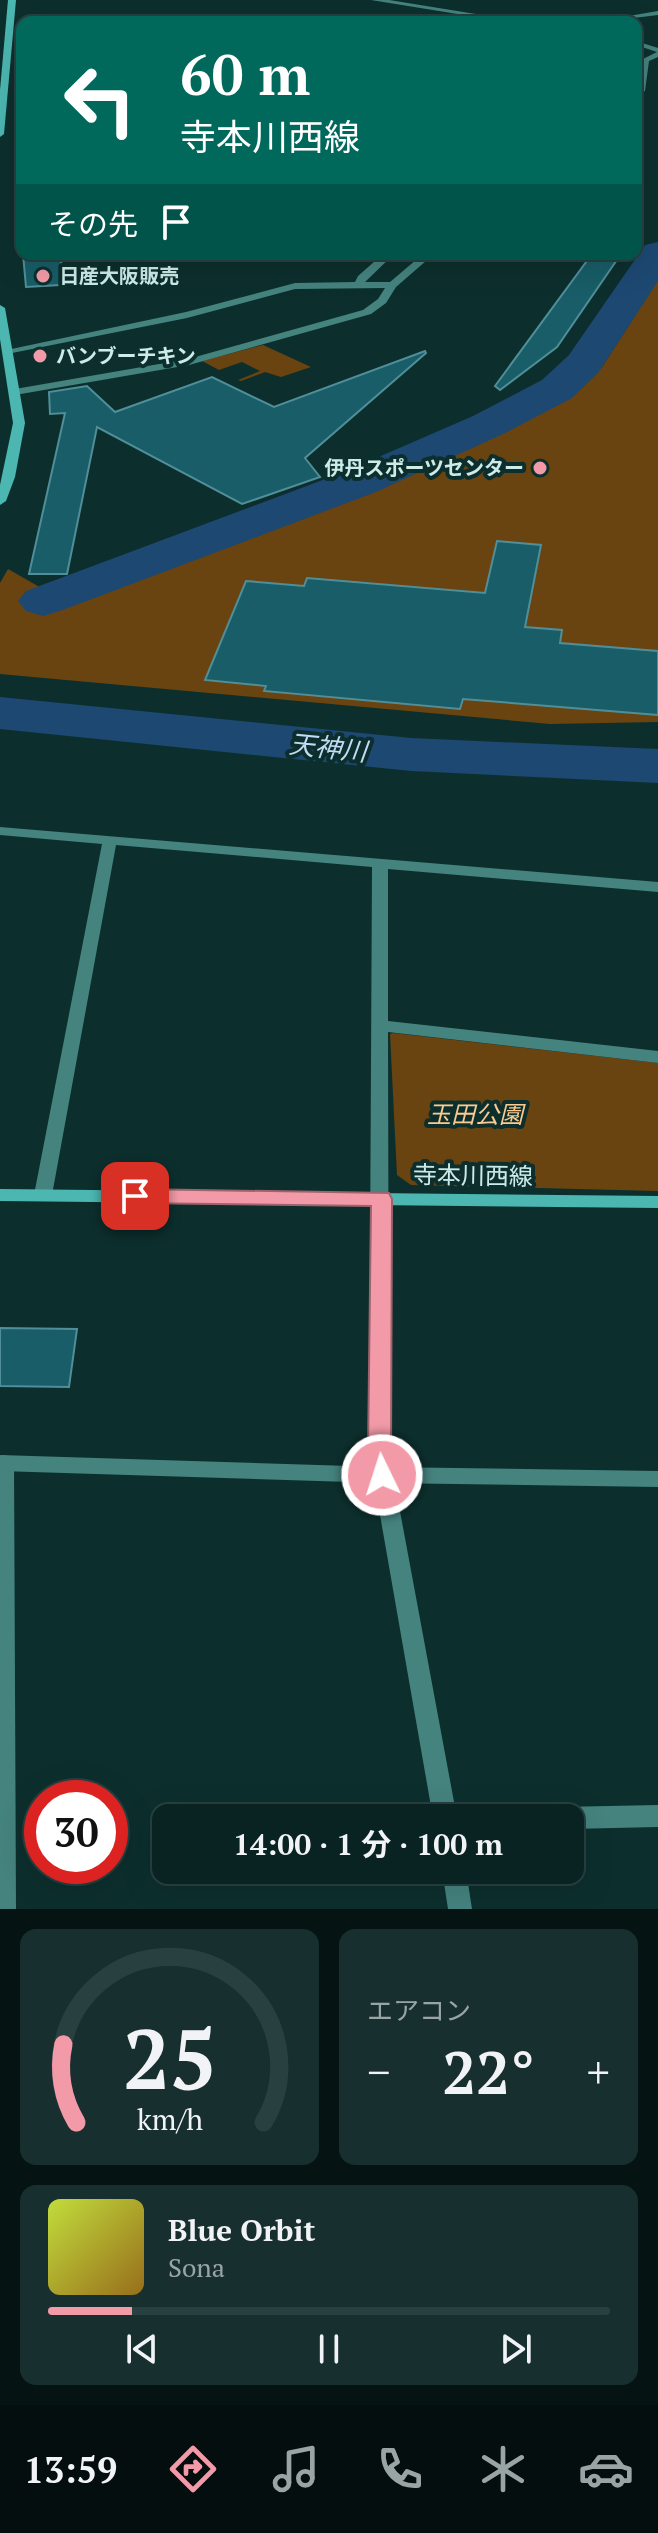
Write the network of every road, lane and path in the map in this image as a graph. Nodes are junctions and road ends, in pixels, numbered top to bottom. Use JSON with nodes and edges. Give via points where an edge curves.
{"nodes":[{"id":1,"x":12,"y":0,"type":"edge"},
{"id":2,"x":375,"y":0,"type":"edge"},
{"id":3,"x":482,"y":16,"type":"edge"},
{"id":4,"x":658,"y":36,"type":"edge"},
{"id":5,"x":642,"y":45,"type":"edge"},
{"id":6,"x":647,"y":46,"type":"junction"},
{"id":7,"x":658,"y":52,"type":"edge"},
{"id":8,"x":642,"y":83,"type":"edge"},
{"id":9,"x":0,"y":134,"type":"edge"},
{"id":10,"x":382,"y":260,"type":"edge"},
{"id":11,"x":422,"y":260,"type":"edge"},
{"id":12,"x":392,"y":285,"type":"junction"},
{"id":13,"x":359,"y":286,"type":"junction"},
{"id":14,"x":0,"y":308,"type":"edge"},
{"id":15,"x":7,"y":351,"type":"junction"},
{"id":16,"x":15,"y":392,"type":"junction"},
{"id":17,"x":0,"y":501,"type":"edge"},
{"id":18,"x":0,"y":831,"type":"edge"},
{"id":19,"x":110,"y":840,"type":"junction"},
{"id":20,"x":380,"y":863,"type":"junction"},
{"id":21,"x":658,"y":887,"type":"edge"},
{"id":22,"x":381,"y":1026,"type":"junction"},
{"id":23,"x":658,"y":1057,"type":"edge"},
{"id":24,"x":0,"y":1195,"type":"edge"},
{"id":25,"x":43,"y":1195,"type":"junction"},
{"id":26,"x":381,"y":1199,"type":"junction"},
{"id":27,"x":658,"y":1202,"type":"edge"},
{"id":28,"x":2,"y":1463,"type":"edge"},
{"id":29,"x":382,"y":1475,"type":"junction"},
{"id":30,"x":658,"y":1479,"type":"edge"},
{"id":31,"x":442,"y":1804,"type":"edge"},
{"id":32,"x":658,"y":1816,"type":"edge"},
{"id":33,"x":584,"y":1818,"type":"edge"},
{"id":34,"x":456,"y":1884,"type":"edge"},
{"id":35,"x":4,"y":1909,"type":"edge"},
{"id":36,"x":460,"y":1909,"type":"edge"}],
"edges":[{"from":1,"to":9,"type":"main road"},
{"from":2,"to":3,"type":"street"},
{"from":4,"to":6,"type":"street"},
{"from":5,"to":6,"type":"street"},
{"from":6,"to":7,"type":"street"},
{"from":7,"to":8,"type":"street","via":[[645,60]]},
{"from":10,"to":13,"type":"street"},
{"from":11,"to":12,"type":"street"},
{"from":12,"to":13,"type":"street"},
{"from":12,"to":16,"type":"street","via":[[367,312],[309,330],[189,362]]},
{"from":13,"to":15,"type":"street","via":[[295,286],[187,315]]},
{"from":14,"to":15,"type":"main road"},
{"from":15,"to":16,"type":"main road"},
{"from":16,"to":17,"type":"main road","via":[[19,423]]},
{"from":18,"to":19,"type":"street"},
{"from":19,"to":20,"type":"street"},
{"from":19,"to":25,"type":"street"},
{"from":20,"to":21,"type":"street"},
{"from":20,"to":22,"type":"street"},
{"from":22,"to":23,"type":"street"},
{"from":22,"to":26,"type":"street"},
{"from":24,"to":25,"type":"main road","name":"寺本川西線"},
{"from":25,"to":26,"type":"main road","name":"寺本川西線"},
{"from":26,"to":27,"type":"main road","name":"寺本川西線"},
{"from":26,"to":29,"type":"street"},
{"from":28,"to":29,"type":"street"},
{"from":28,"to":35,"type":"street"},
{"from":29,"to":30,"type":"street"},
{"from":29,"to":31,"type":"street"},
{"from":32,"to":33,"type":"street"},
{"from":34,"to":36,"type":"street"}]}
